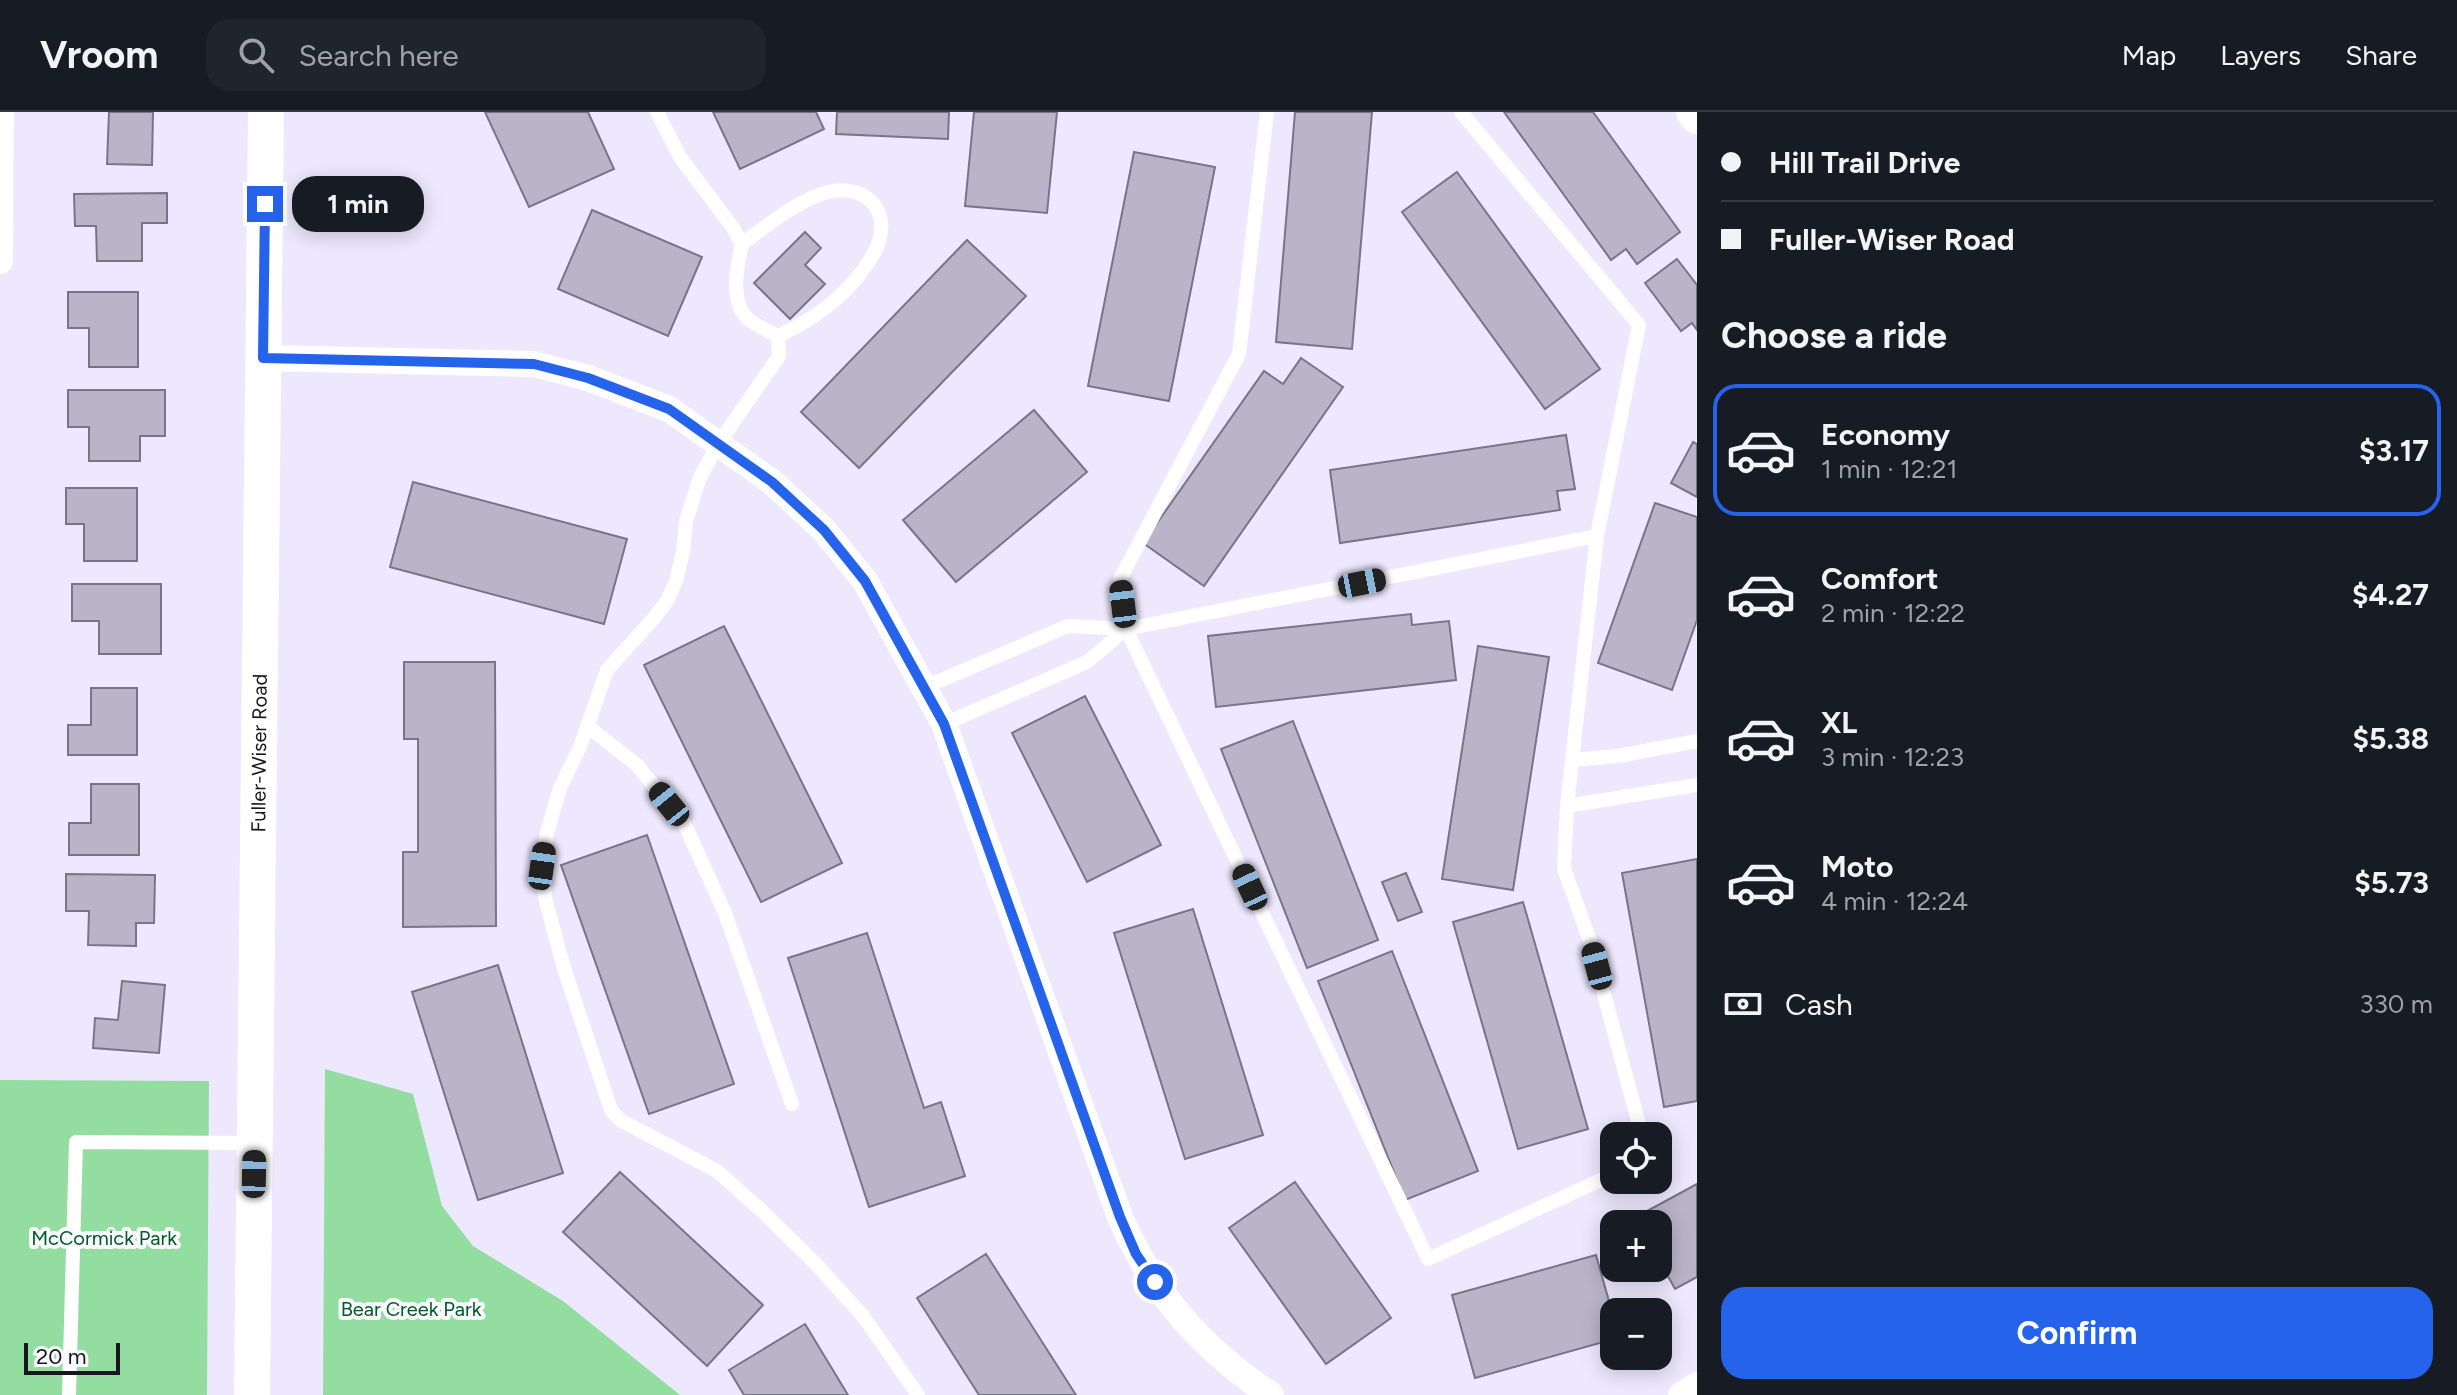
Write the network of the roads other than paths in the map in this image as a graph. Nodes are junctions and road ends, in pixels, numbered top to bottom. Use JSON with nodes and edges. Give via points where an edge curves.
{"nodes":[{"id":1,"x":1,"y":112,"type":"edge"},
{"id":2,"x":266,"y":112,"type":"edge"},
{"id":3,"x":657,"y":112,"type":"edge"},
{"id":4,"x":1267,"y":112,"type":"edge"},
{"id":5,"x":1461,"y":112,"type":"edge"},
{"id":6,"x":0,"y":231,"type":"edge"},
{"id":7,"x":742,"y":244,"type":"junction"},
{"id":8,"x":0,"y":261,"type":"edge"},
{"id":9,"x":778,"y":336,"type":"junction"},
{"id":10,"x":263,"y":358,"type":"junction"},
{"id":11,"x":719,"y":443,"type":"junction"},
{"id":12,"x":1597,"y":536,"type":"junction"},
{"id":13,"x":1126,"y":629,"type":"junction"},
{"id":14,"x":925,"y":687,"type":"junction"},
{"id":15,"x":944,"y":724,"type":"junction"},
{"id":16,"x":587,"y":726,"type":"junction"},
{"id":17,"x":1697,"y":741,"type":"edge"},
{"id":18,"x":1572,"y":760,"type":"junction"},
{"id":19,"x":1697,"y":785,"type":"edge"},
{"id":20,"x":1567,"y":806,"type":"junction"},
{"id":21,"x":792,"y":1104,"type":"dead end"},
{"id":22,"x":1638,"y":1122,"type":"edge"},
{"id":23,"x":254,"y":1143,"type":"junction"},
{"id":24,"x":1600,"y":1180,"type":"edge"},
{"id":25,"x":1697,"y":1385,"type":"edge"},
{"id":26,"x":69,"y":1395,"type":"edge"},
{"id":27,"x":252,"y":1395,"type":"edge"},
{"id":28,"x":918,"y":1395,"type":"edge"},
{"id":29,"x":1271,"y":1395,"type":"edge"},
{"id":30,"x":1681,"y":1395,"type":"edge"}],
"edges":[{"from":1,"to":6,"type":"street"},
{"from":2,"to":10,"type":"street","name":"Fuller-Wiser Road"},
{"from":3,"to":7,"type":"lane","via":[[680,157]]},
{"from":4,"to":13,"type":"lane","via":[[1239,354],[1120,579]]},
{"from":5,"to":12,"type":"lane","via":[[1639,325]]},
{"from":6,"to":8,"type":"street"},
{"from":7,"to":9,"type":"lane","via":[[737,303],[748,319]]},
{"from":7,"to":9,"type":"lane","via":[[793,206],[823,193],[849,190],[868,196],[879,212],[875,250],[859,275],[807,323]]},
{"from":9,"to":11,"type":"lane","via":[[779,356]]},
{"from":10,"to":11,"type":"street","via":[[534,364],[669,409]]},
{"from":10,"to":23,"type":"street","name":"Fuller-Wiser Road"},
{"from":11,"to":14,"type":"street","via":[[824,530],[865,581]]},
{"from":11,"to":16,"type":"lane","via":[[691,501],[683,552],[667,601],[607,670]]},
{"from":12,"to":13,"type":"lane"},
{"from":12,"to":18,"type":"lane"},
{"from":13,"to":14,"type":"lane","via":[[1068,626]]},
{"from":13,"to":15,"type":"lane","via":[[1087,662]]},
{"from":13,"to":24,"type":"lane","via":[[1428,1259]]},
{"from":14,"to":15,"type":"street"},
{"from":15,"to":29,"type":"street","via":[[1136,1254],[1176,1314]]},
{"from":16,"to":21,"type":"lane","via":[[637,765],[684,823],[725,913]]},
{"from":16,"to":28,"type":"lane","via":[[560,788],[542,866],[564,968],[611,1110],[620,1120],[717,1171],[763,1212],[863,1316]]},
{"from":17,"to":18,"type":"lane"},
{"from":18,"to":20,"type":"lane"},
{"from":19,"to":20,"type":"lane"},
{"from":20,"to":22,"type":"lane","via":[[1564,869],[1589,938]]},
{"from":23,"to":26,"type":"lane","via":[[76,1142]]},
{"from":23,"to":27,"type":"street","name":"Fuller-Wiser Road"},
{"from":25,"to":30,"type":"street"}]}
